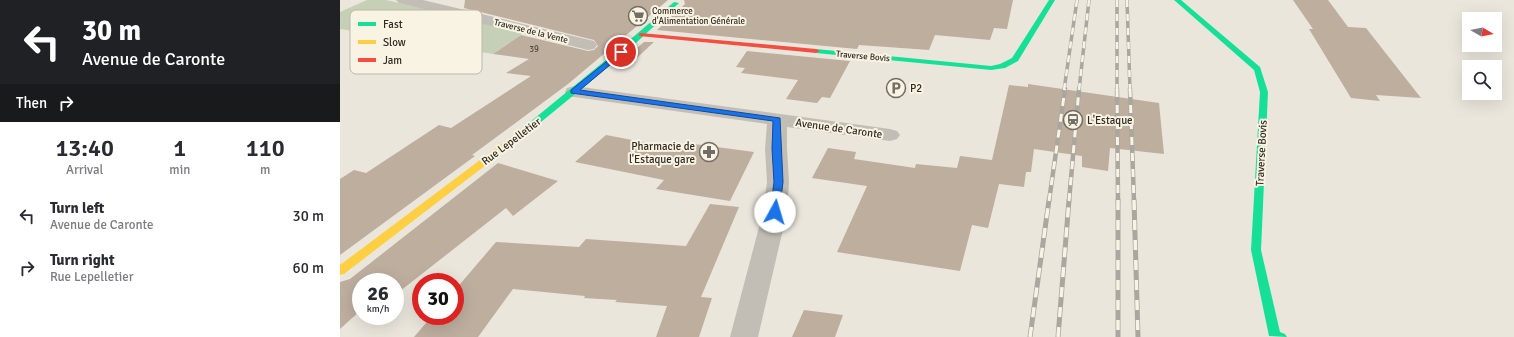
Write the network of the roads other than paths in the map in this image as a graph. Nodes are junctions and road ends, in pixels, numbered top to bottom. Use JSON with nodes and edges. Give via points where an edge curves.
{"nodes":[{"id":1,"x":404,"y":0,"type":"edge"},
{"id":2,"x":1052,"y":0,"type":"edge"},
{"id":3,"x":1177,"y":0,"type":"edge"},
{"id":4,"x":672,"y":1,"type":"edge"},
{"id":5,"x":445,"y":10,"type":"edge"},
{"id":6,"x":482,"y":19,"type":"edge"},
{"id":7,"x":641,"y":34,"type":"junction"},
{"id":8,"x":588,"y":45,"type":"dead end"},
{"id":9,"x":574,"y":92,"type":"junction"},
{"id":10,"x":777,"y":119,"type":"junction"},
{"id":11,"x":890,"y":135,"type":"dead end"},
{"id":12,"x":340,"y":271,"type":"edge"},
{"id":13,"x":744,"y":337,"type":"edge"},
{"id":14,"x":1277,"y":337,"type":"edge"}],
"edges":[{"from":1,"to":5,"type":"street","name":"Traverse de la Vente"},
{"from":2,"to":7,"type":"street","name":"Traverse Bovis","via":[[1015,59],[991,68]]},
{"from":3,"to":14,"type":"street","name":"Traverse Bovis","via":[[1256,68],[1264,92],[1256,250]]},
{"from":4,"to":7,"type":"street","name":"Rue Lepelletier"},
{"from":6,"to":8,"type":"street","name":"Traverse de la Vente"},
{"from":7,"to":9,"type":"street","name":"Rue Lepelletier"},
{"from":9,"to":10,"type":"street","name":"Avenue de Caronte"},
{"from":9,"to":12,"type":"street","name":"Rue Lepelletier"},
{"from":10,"to":11,"type":"street","name":"Avenue de Caronte"},
{"from":10,"to":13,"type":"street","via":[[778,182],[775,212]]}]}
